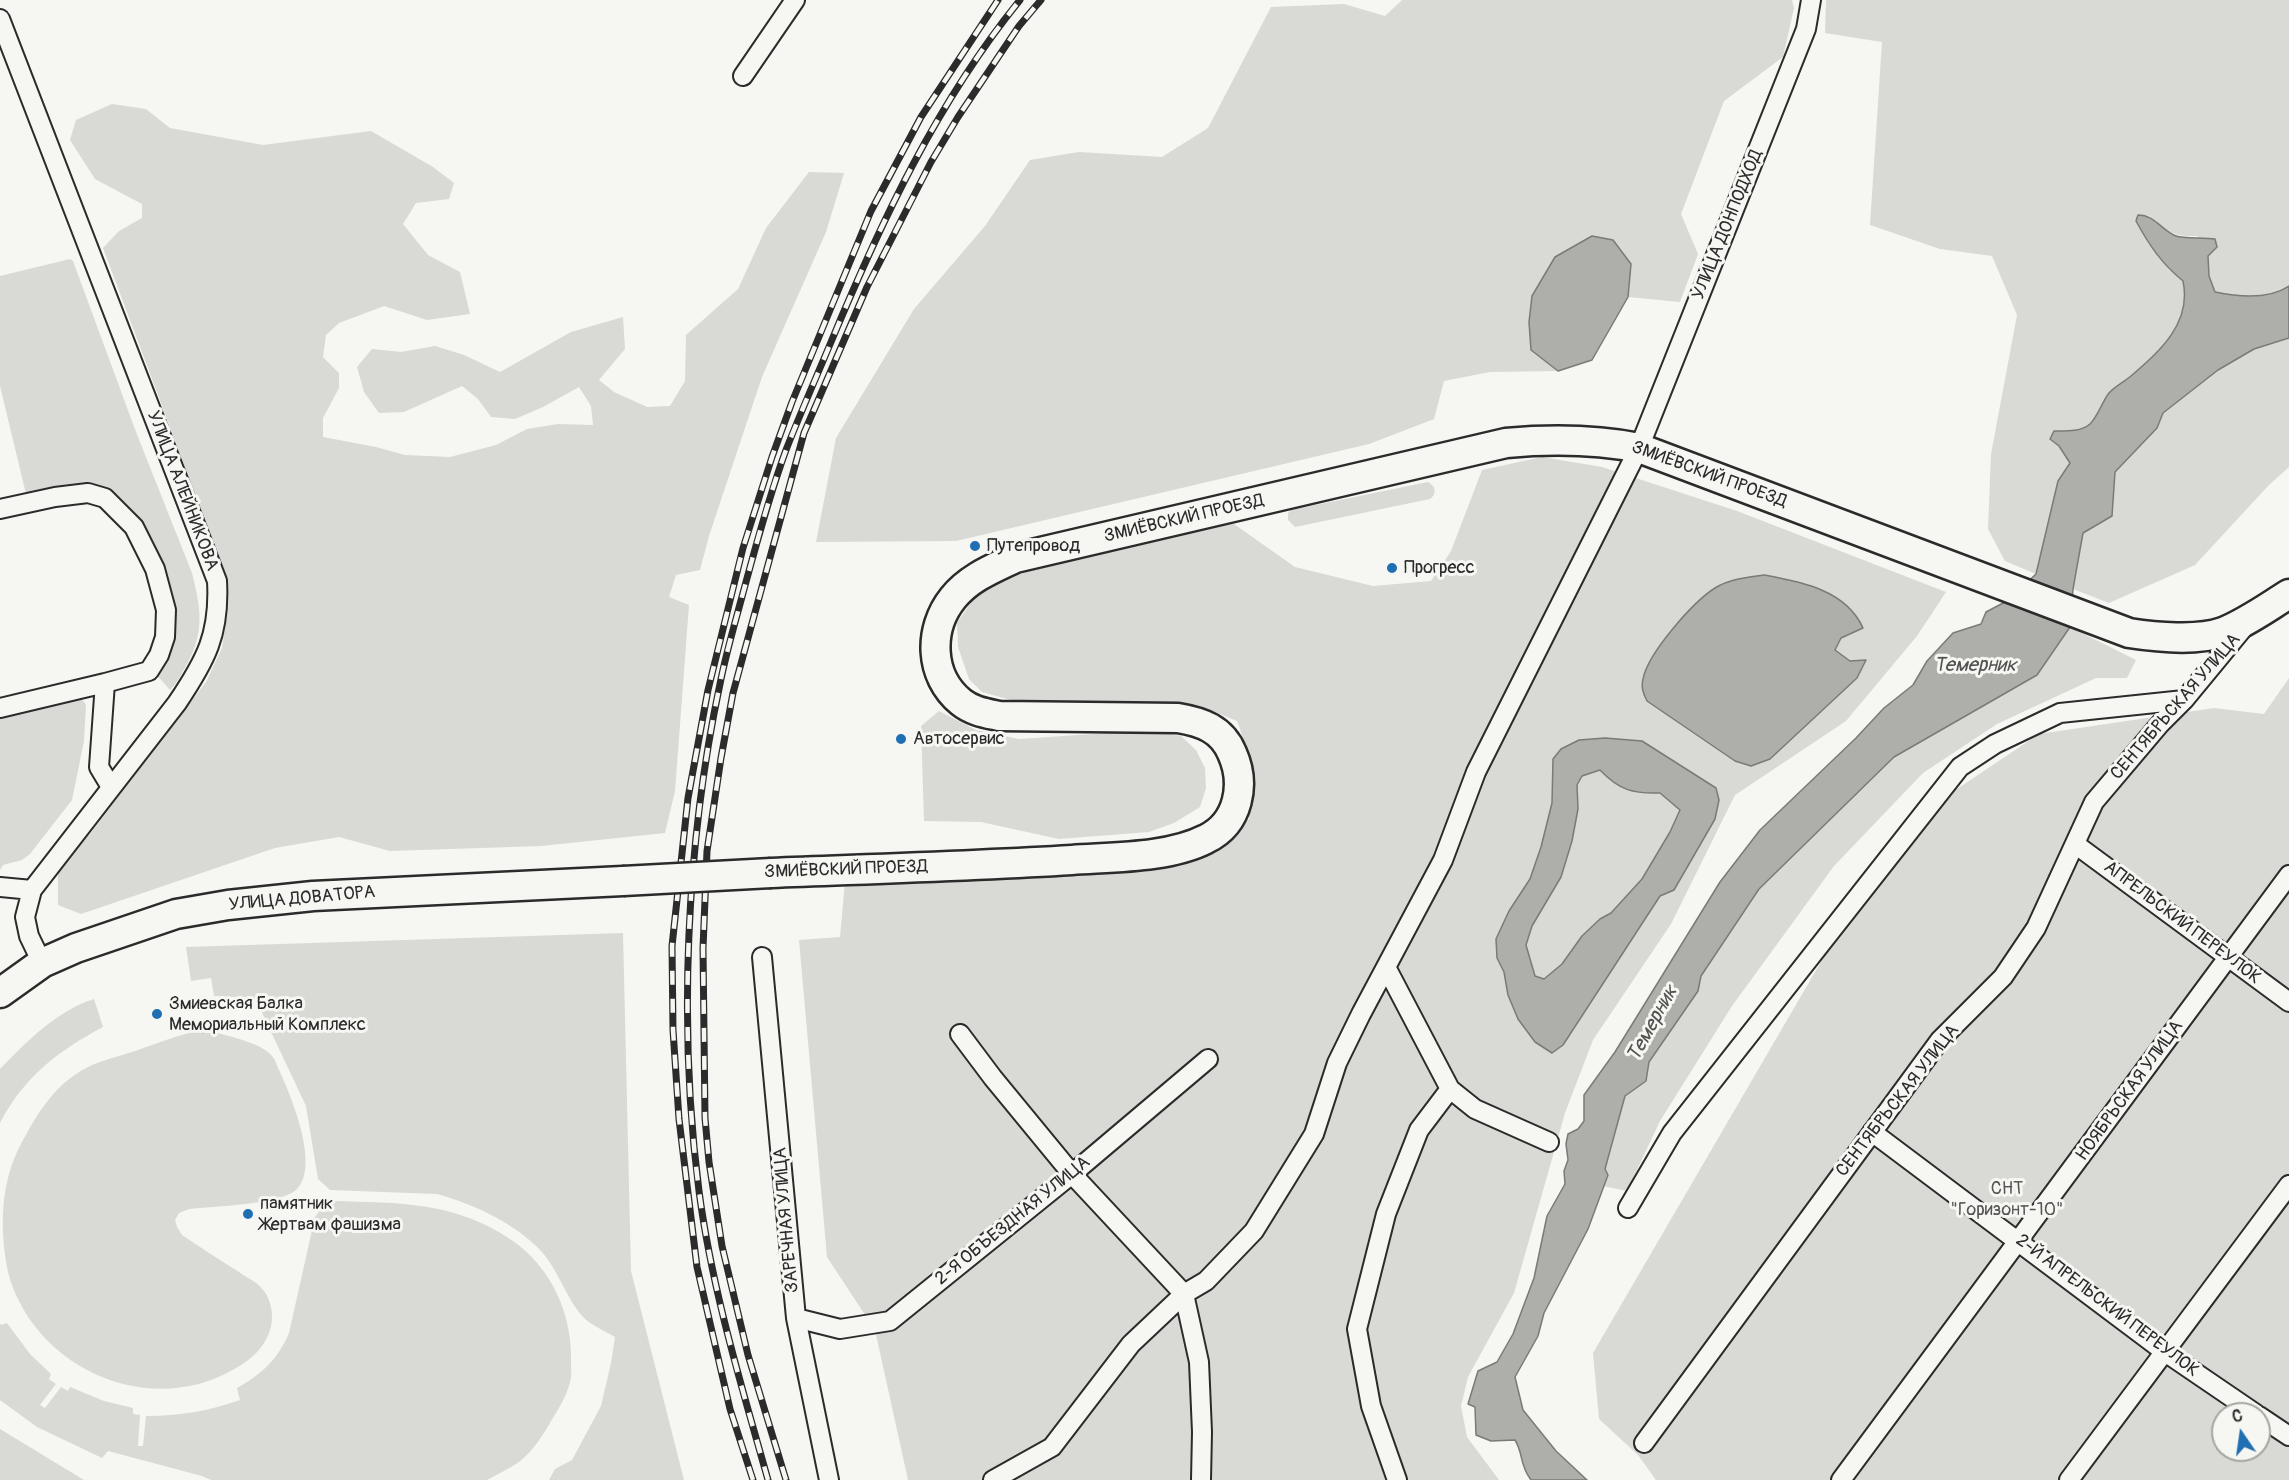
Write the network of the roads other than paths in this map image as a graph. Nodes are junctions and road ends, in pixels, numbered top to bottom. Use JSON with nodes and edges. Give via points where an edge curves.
{"nodes":[{"id":1,"x":795,"y":0,"type":"edge"},
{"id":2,"x":1811,"y":0,"type":"edge"},
{"id":3,"x":0,"y":19,"type":"edge"},
{"id":4,"x":743,"y":76,"type":"dead end"},
{"id":5,"x":1639,"y":448,"type":"junction"},
{"id":6,"x":0,"y":509,"type":"edge"},
{"id":7,"x":2289,"y":594,"type":"edge"},
{"id":8,"x":2254,"y":615,"type":"junction"},
{"id":9,"x":105,"y":683,"type":"junction"},
{"id":10,"x":2184,"y":700,"type":"junction"},
{"id":11,"x":0,"y":708,"type":"edge"},
{"id":12,"x":111,"y":787,"type":"junction"},
{"id":13,"x":2075,"y":844,"type":"junction"},
{"id":14,"x":2289,"y":875,"type":"edge"},
{"id":15,"x":623,"y":882,"type":"joint"},
{"id":16,"x":0,"y":887,"type":"edge"},
{"id":17,"x":32,"y":890,"type":"junction"},
{"id":18,"x":762,"y":957,"type":"dead end"},
{"id":19,"x":2229,"y":957,"type":"junction"},
{"id":20,"x":42,"y":963,"type":"junction"},
{"id":21,"x":1386,"y":967,"type":"junction"},
{"id":22,"x":0,"y":993,"type":"edge"},
{"id":23,"x":2289,"y":1002,"type":"edge"},
{"id":24,"x":960,"y":1034,"type":"dead end"},
{"id":25,"x":1208,"y":1059,"type":"dead end"},
{"id":26,"x":1450,"y":1089,"type":"junction"},
{"id":27,"x":1872,"y":1132,"type":"junction"},
{"id":28,"x":1549,"y":1142,"type":"dead end"},
{"id":29,"x":1072,"y":1174,"type":"junction"},
{"id":30,"x":2289,"y":1185,"type":"edge"},
{"id":31,"x":1628,"y":1208,"type":"dead end"},
{"id":32,"x":2020,"y":1241,"type":"junction"},
{"id":33,"x":1184,"y":1294,"type":"junction"},
{"id":34,"x":796,"y":1318,"type":"junction"},
{"id":35,"x":2165,"y":1352,"type":"junction"},
{"id":36,"x":2239,"y":1402,"type":"edge"},
{"id":37,"x":2271,"y":1424,"type":"edge"},
{"id":38,"x":2289,"y":1436,"type":"edge"},
{"id":39,"x":1644,"y":1443,"type":"dead end"},
{"id":40,"x":829,"y":1480,"type":"edge"},
{"id":41,"x":993,"y":1480,"type":"edge"},
{"id":42,"x":1201,"y":1480,"type":"edge"},
{"id":43,"x":1397,"y":1480,"type":"edge"},
{"id":44,"x":1841,"y":1480,"type":"edge"},
{"id":45,"x":2069,"y":1480,"type":"edge"}],
"edges":[{"from":1,"to":4,"type":"street"},
{"from":2,"to":5,"type":"street","name":"УЛИЦА ДОНПОДХОД","via":[[1806,29]]},
{"from":3,"to":12,"type":"street","name":"УЛИЦА АЛЕЙНИКОВА","via":[[217,581],[216,623],[210,645],[177,703]]},
{"from":5,"to":8,"type":"main road","name":"ЗМИЁВСКИЙ ПРОЕЗД","via":[[2129,633],[2155,638],[2222,632]]},
{"from":5,"to":15,"type":"main road","name":"ЗМИЁВСКИЙ ПРОЕЗД","bridge":true,"via":[[1576,440],[1506,443],[1015,558],[975,577],[954,597],[937,629],[936,661],[950,692],[979,712],[999,716],[1178,718],[1202,722],[1217,731],[1229,744],[1236,762],[1238,795],[1234,812],[1224,827],[1207,839],[1186,847],[1115,857]]},
{"from":5,"to":21,"type":"street","name":"УЛИЦА ДОНПОДХОД","via":[[1476,772],[1443,860]]},
{"from":6,"to":9,"type":"street","via":[[88,494],[105,498],[134,527],[155,569],[166,610],[165,637],[149,671]]},
{"from":7,"to":8,"type":"main road","name":"ЗМИЁВСКИЙ ПРОЕЗД"},
{"from":8,"to":10,"type":"street","name":"СЕНТЯБРЬСКАЯ УЛИЦА"},
{"from":9,"to":11,"type":"street"},
{"from":9,"to":12,"type":"street","via":[[99,767]]},
{"from":10,"to":13,"type":"street","name":"СЕНТЯБРЬСКАЯ УЛИЦА","via":[[2094,802]]},
{"from":10,"to":31,"type":"street","via":[[2060,713],[1995,744],[1960,767],[1672,1133]]},
{"from":12,"to":17,"type":"street","name":"УЛИЦА АЛЕЙНИКОВА"},
{"from":13,"to":19,"type":"street","name":"АПРЕЛЬСКИЙ ПЕРЕУЛОК"},
{"from":13,"to":27,"type":"street","name":"СЕНТЯБРЬСКАЯ УЛИЦА","via":[[2036,928],[2003,977],[1940,1040]]},
{"from":14,"to":19,"type":"street","name":"НОЯБРЬСКАЯ УЛИЦА"},
{"from":15,"to":20,"type":"main road","name":"УЛИЦА ДОВАТОРА","via":[[313,896],[228,904],[138,926]]},
{"from":16,"to":17,"type":"street"},
{"from":17,"to":20,"type":"street","name":"УЛИЦА АЛЕЙНИКОВА","via":[[25,917]]},
{"from":18,"to":34,"type":"street","name":"ЗАРЕЧНАЯ УЛИЦА"},
{"from":19,"to":23,"type":"street","name":"АПРЕЛЬСКИЙ ПЕРЕУЛОК"},
{"from":19,"to":32,"type":"street","name":"НОЯБРЬСКАЯ УЛИЦА"},
{"from":20,"to":22,"type":"main road","name":"УЛИЦА ДОВАТОРА"},
{"from":21,"to":26,"type":"street"},
{"from":21,"to":33,"type":"street","name":"УЛИЦА ДОНПОДХОД","via":[[1337,1063],[1314,1134],[1254,1232],[1206,1281]]},
{"from":24,"to":29,"type":"street"},
{"from":25,"to":29,"type":"street","name":"2-Я ОБЪЕЗДНАЯ УЛИЦА"},
{"from":26,"to":28,"type":"street","via":[[1475,1108]]},
{"from":26,"to":43,"type":"street","via":[[1419,1130],[1386,1214],[1357,1329],[1371,1406]]},
{"from":27,"to":32,"type":"street","name":"2-Й АПРЕЛЬСКИЙ ПЕРЕУЛОК"},
{"from":27,"to":39,"type":"street","name":"СЕНТЯБРЬСКАЯ УЛИЦА"},
{"from":29,"to":33,"type":"street"},
{"from":29,"to":34,"type":"street","name":"2-Я ОБЪЕЗДНАЯ УЛИЦА","via":[[890,1321],[840,1329]]},
{"from":30,"to":35,"type":"street"},
{"from":32,"to":35,"type":"street","name":"2-Й АПРЕЛЬСКИЙ ПЕРЕУЛОК"},
{"from":32,"to":44,"type":"street","name":"НОЯБРЬСКАЯ УЛИЦА"},
{"from":33,"to":41,"type":"street","name":"УЛИЦА ДОНПОДХОД","via":[[1131,1344],[1052,1447]]},
{"from":33,"to":42,"type":"street","via":[[1199,1362]]},
{"from":34,"to":40,"type":"street","name":"ЗАРЕЧНАЯ УЛИЦА"},
{"from":35,"to":36,"type":"street","name":"2-Й АПРЕЛЬСКИЙ ПЕРЕУЛОК"},
{"from":35,"to":45,"type":"street"},
{"from":37,"to":38,"type":"street","name":"2-Й АПРЕЛЬСКИЙ ПЕРЕУЛОК"}]}
